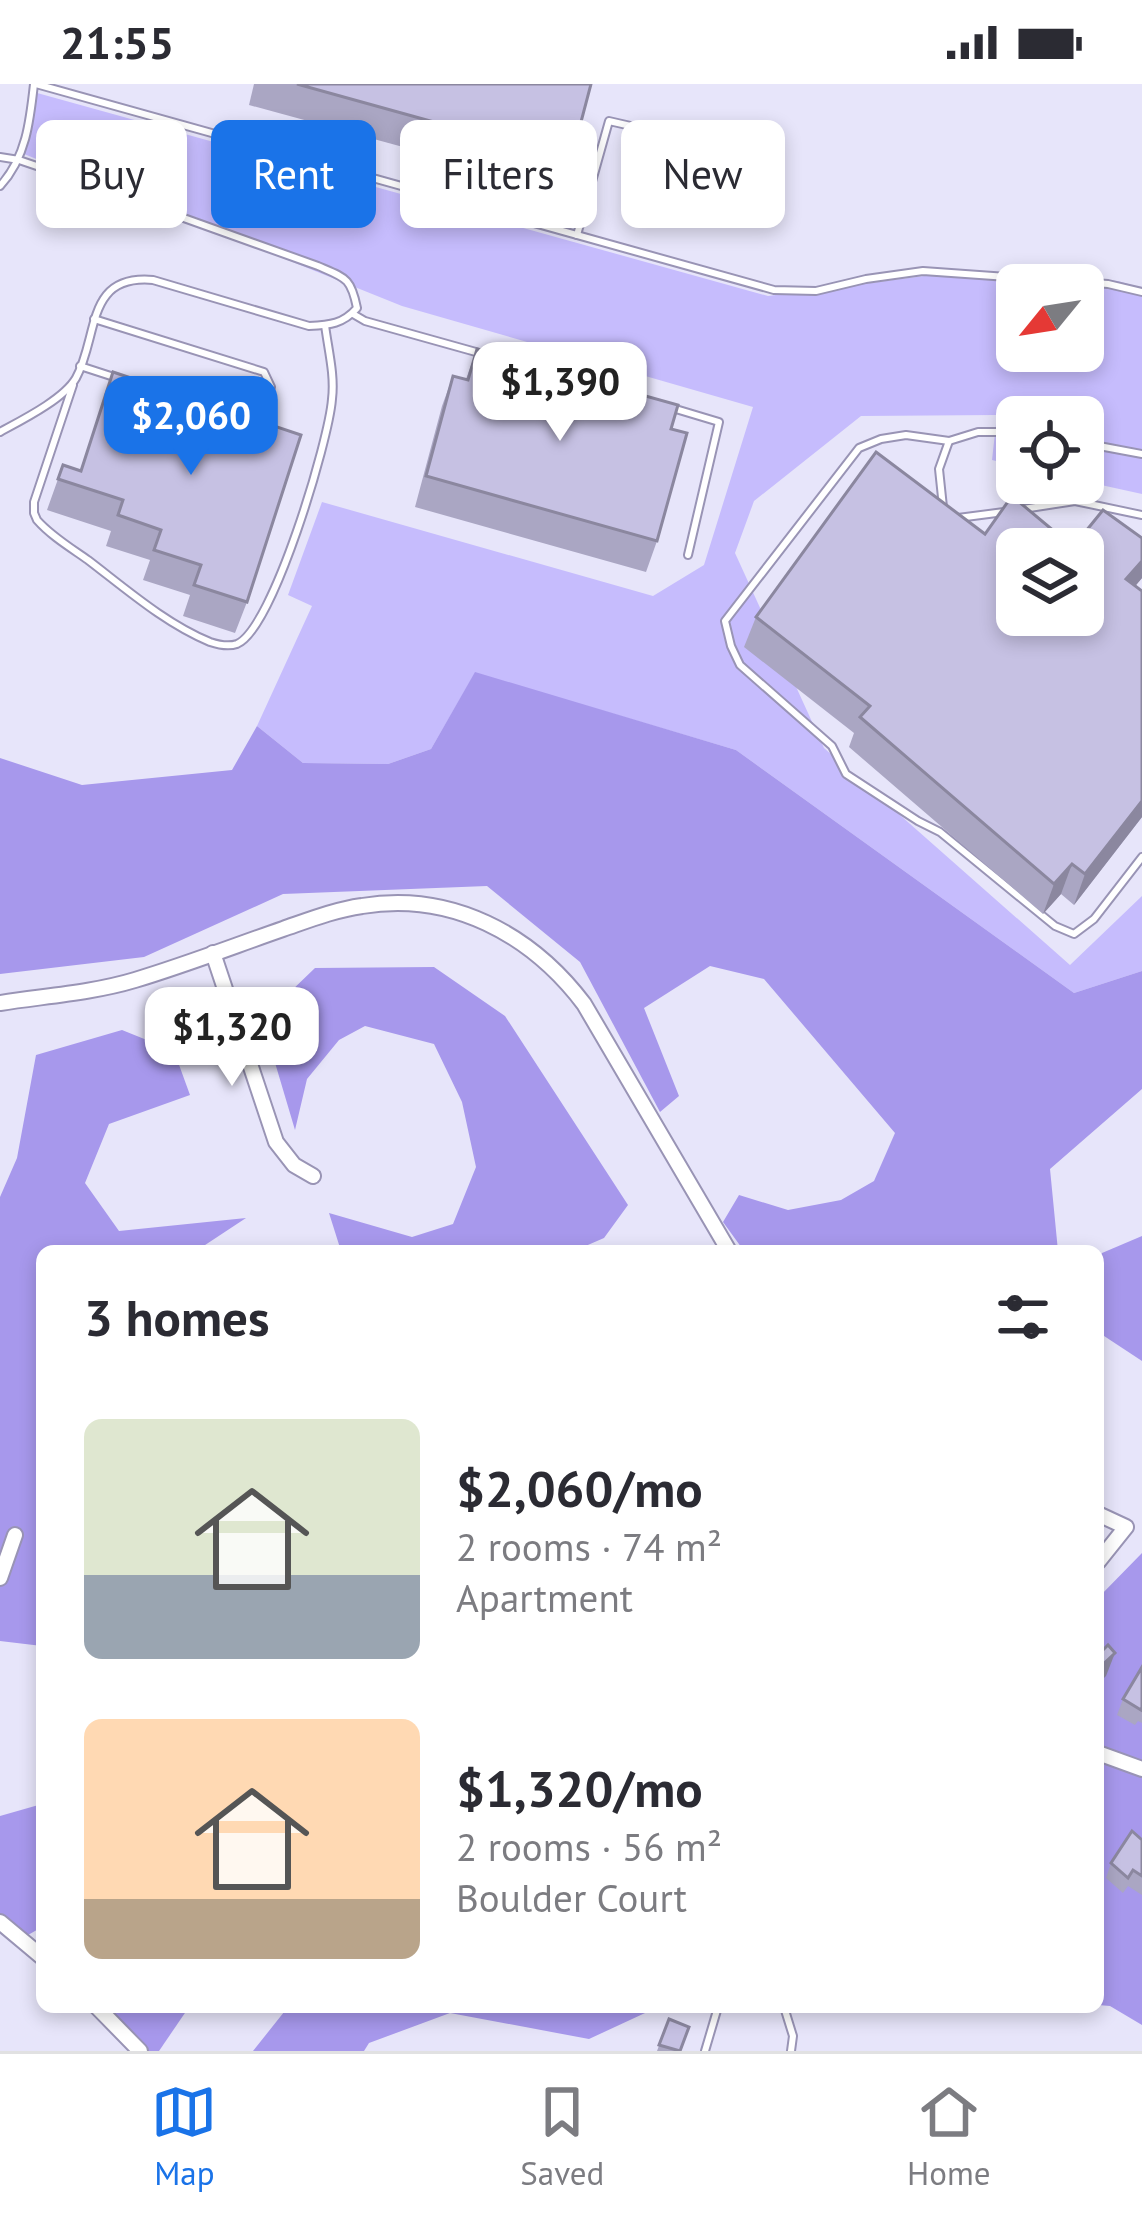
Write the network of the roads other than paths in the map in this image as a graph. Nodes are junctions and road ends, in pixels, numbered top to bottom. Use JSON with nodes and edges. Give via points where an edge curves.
{"nodes":[{"id":1,"x":35,"y":84,"type":"edge"},
{"id":2,"x":621,"y":124,"type":"edge"},
{"id":3,"x":0,"y":158,"type":"edge"},
{"id":4,"x":19,"y":160,"type":"junction"},
{"id":5,"x":0,"y":186,"type":"edge"},
{"id":6,"x":577,"y":235,"type":"junction"},
{"id":7,"x":1142,"y":292,"type":"edge"},
{"id":8,"x":352,"y":314,"type":"junction"},
{"id":9,"x":94,"y":319,"type":"junction"},
{"id":10,"x":325,"y":326,"type":"junction"},
{"id":11,"x":497,"y":358,"type":"edge"},
{"id":12,"x":80,"y":366,"type":"junction"},
{"id":13,"x":122,"y":380,"type":"edge"},
{"id":14,"x":74,"y":381,"type":"junction"},
{"id":15,"x":652,"y":403,"type":"edge"},
{"id":16,"x":246,"y":422,"type":"edge"},
{"id":17,"x":996,"y":431,"type":"edge"},
{"id":18,"x":0,"y":432,"type":"edge"},
{"id":19,"x":949,"y":441,"type":"junction"},
{"id":20,"x":1104,"y":447,"type":"edge"},
{"id":21,"x":1142,"y":454,"type":"edge"},
{"id":22,"x":1142,"y":515,"type":"edge"},
{"id":23,"x":688,"y":555,"type":"dead end"},
{"id":24,"x":1142,"y":857,"type":"edge"},
{"id":25,"x":213,"y":953,"type":"junction"},
{"id":26,"x":0,"y":1004,"type":"edge"},
{"id":27,"x":313,"y":1176,"type":"dead end"},
{"id":28,"x":725,"y":1245,"type":"edge"},
{"id":29,"x":1104,"y":1517,"type":"edge"},
{"id":30,"x":1126,"y":1527,"type":"junction"},
{"id":31,"x":1142,"y":1533,"type":"edge"},
{"id":32,"x":16,"y":1535,"type":"dead end"},
{"id":33,"x":1104,"y":1554,"type":"edge"},
{"id":34,"x":0,"y":1578,"type":"edge"},
{"id":35,"x":1104,"y":1755,"type":"edge"},
{"id":36,"x":1142,"y":1769,"type":"edge"},
{"id":37,"x":0,"y":1922,"type":"edge"},
{"id":38,"x":36,"y":1952,"type":"edge"},
{"id":39,"x":103,"y":2013,"type":"edge"},
{"id":40,"x":716,"y":2013,"type":"edge"},
{"id":41,"x":786,"y":2013,"type":"edge"},
{"id":42,"x":140,"y":2051,"type":"edge"},
{"id":43,"x":705,"y":2051,"type":"edge"},
{"id":44,"x":791,"y":2051,"type":"edge"}],
"edges":[{"from":1,"to":4,"type":"lane"},
{"from":1,"to":6,"type":"lane"},
{"from":2,"to":6,"type":"lane","via":[[609,121]]},
{"from":3,"to":4,"type":"lane"},
{"from":4,"to":5,"type":"lane"},
{"from":4,"to":8,"type":"lane","via":[[344,277],[357,308]]},
{"from":6,"to":7,"type":"lane","via":[[774,290],[816,291],[923,271]]},
{"from":8,"to":10,"type":"lane"},
{"from":8,"to":11,"type":"lane"},
{"from":9,"to":10,"type":"lane","via":[[116,284],[132,278]]},
{"from":9,"to":12,"type":"lane"},
{"from":9,"to":16,"type":"lane","via":[[264,372],[271,387],[262,412]]},
{"from":10,"to":14,"type":"lane","via":[[333,397],[320,460],[266,607],[235,645],[195,634],[135,596],[38,520],[34,502]]},
{"from":12,"to":13,"type":"lane"},
{"from":12,"to":14,"type":"lane"},
{"from":14,"to":18,"type":"lane"},
{"from":15,"to":23,"type":"lane","via":[[719,422]]},
{"from":17,"to":19,"type":"lane"},
{"from":19,"to":22,"type":"lane","via":[[939,470],[941,505],[957,518],[1075,501]]},
{"from":19,"to":24,"type":"lane","via":[[906,435],[859,448],[725,621],[730,646],[740,665],[832,746],[846,773],[940,832],[1055,926],[1074,934],[1094,919]]},
{"from":20,"to":21,"type":"lane"},
{"from":25,"to":26,"type":"street","via":[[131,981]]},
{"from":25,"to":27,"type":"street","via":[[276,1142]]},
{"from":25,"to":28,"type":"street","via":[[367,905],[428,905],[505,931],[549,963],[584,1004]]},
{"from":29,"to":30,"type":"street"},
{"from":30,"to":31,"type":"street"},
{"from":30,"to":33,"type":"street"},
{"from":32,"to":34,"type":"street"},
{"from":35,"to":36,"type":"street"},
{"from":37,"to":38,"type":"street"},
{"from":39,"to":42,"type":"street"},
{"from":40,"to":43,"type":"lane"},
{"from":41,"to":44,"type":"lane"}]}
